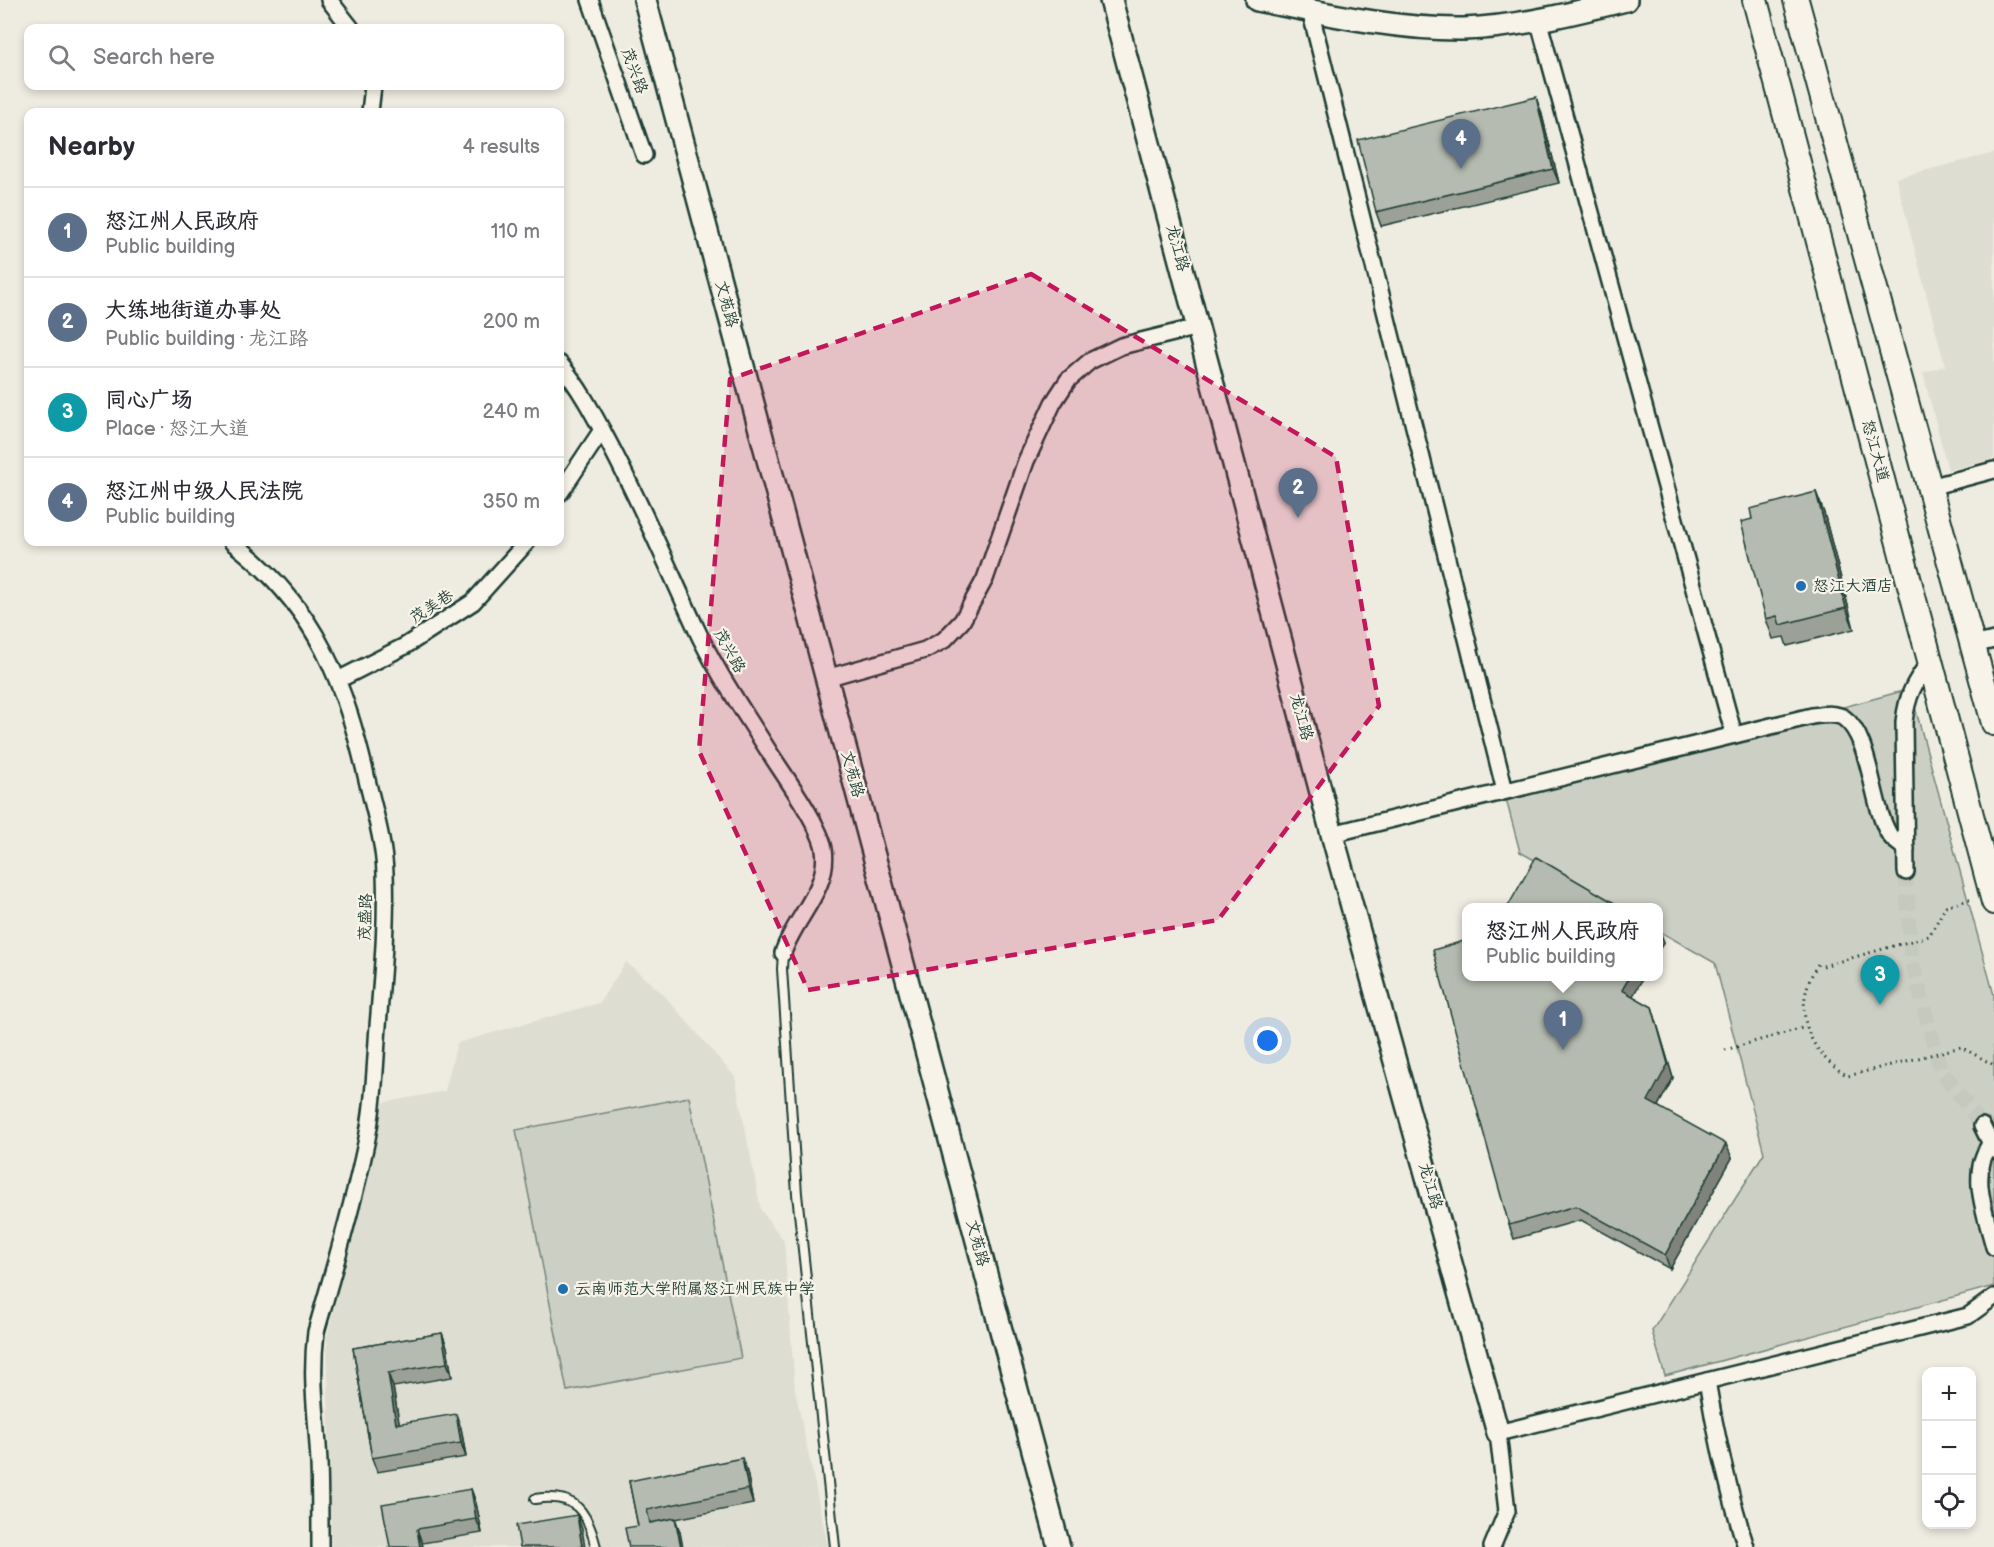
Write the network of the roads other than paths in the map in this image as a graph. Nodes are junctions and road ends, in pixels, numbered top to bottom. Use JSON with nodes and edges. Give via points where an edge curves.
{"nodes":[{"id":1,"x":329,"y":0,"type":"edge"},
{"id":2,"x":590,"y":0,"type":"edge"},
{"id":3,"x":645,"y":0,"type":"edge"},
{"id":4,"x":1112,"y":0,"type":"edge"},
{"id":5,"x":1257,"y":0,"type":"edge"},
{"id":6,"x":1626,"y":0,"type":"edge"},
{"id":7,"x":1755,"y":0,"type":"edge"},
{"id":8,"x":1796,"y":0,"type":"edge"},
{"id":9,"x":1310,"y":10,"type":"junction"},
{"id":10,"x":1538,"y":18,"type":"junction"},
{"id":11,"x":348,"y":24,"type":"edge"},
{"id":12,"x":373,"y":90,"type":"edge"},
{"id":13,"x":370,"y":108,"type":"edge"},
{"id":14,"x":645,"y":155,"type":"dead end"},
{"id":15,"x":1198,"y":327,"type":"junction"},
{"id":16,"x":564,"y":369,"type":"edge"},
{"id":17,"x":602,"y":430,"type":"junction"},
{"id":18,"x":1994,"y":470,"type":"edge"},
{"id":19,"x":564,"y":487,"type":"edge"},
{"id":20,"x":1930,"y":487,"type":"junction"},
{"id":21,"x":237,"y":546,"type":"edge"},
{"id":22,"x":523,"y":546,"type":"edge"},
{"id":23,"x":1983,"y":642,"type":"edge"},
{"id":24,"x":1930,"y":661,"type":"junction"},
{"id":25,"x":826,"y":678,"type":"junction"},
{"id":26,"x":338,"y":680,"type":"junction"},
{"id":27,"x":1994,"y":723,"type":"edge"},
{"id":28,"x":1734,"y":735,"type":"junction"},
{"id":29,"x":1505,"y":791,"type":"junction"},
{"id":30,"x":1332,"y":834,"type":"junction"},
{"id":31,"x":1906,"y":849,"type":"junction"},
{"id":32,"x":1906,"y":872,"type":"tunnel mouth"},
{"id":33,"x":1993,"y":898,"type":"edge"},
{"id":34,"x":783,"y":953,"type":"joint"},
{"id":35,"x":1982,"y":1126,"type":"tunnel mouth"},
{"id":36,"x":1992,"y":1147,"type":"edge"},
{"id":37,"x":1994,"y":1247,"type":"edge"},
{"id":38,"x":1994,"y":1297,"type":"edge"},
{"id":39,"x":1707,"y":1381,"type":"junction"},
{"id":40,"x":1498,"y":1433,"type":"junction"},
{"id":41,"x":535,"y":1499,"type":"dead end"},
{"id":42,"x":320,"y":1547,"type":"edge"},
{"id":43,"x":596,"y":1547,"type":"edge"},
{"id":44,"x":835,"y":1547,"type":"edge"},
{"id":45,"x":1059,"y":1547,"type":"edge"},
{"id":46,"x":1492,"y":1547,"type":"edge"},
{"id":47,"x":1746,"y":1547,"type":"edge"}],
"edges":[{"from":1,"to":11,"type":"street"},
{"from":2,"to":14,"type":"street","name":"茂兴路"},
{"from":3,"to":25,"type":"street","name":"文苑路"},
{"from":4,"to":15,"type":"street","name":"龙江路"},
{"from":5,"to":9,"type":"street"},
{"from":6,"to":10,"type":"street"},
{"from":7,"to":24,"type":"main road","name":"怒江大道"},
{"from":8,"to":20,"type":"main road"},
{"from":9,"to":10,"type":"street","via":[[1450,28]]},
{"from":9,"to":29,"type":"street"},
{"from":10,"to":28,"type":"street"},
{"from":12,"to":13,"type":"street"},
{"from":15,"to":25,"type":"street","via":[[1121,346],[1090,361],[1068,380],[1026,461],[985,579],[962,621],[944,640],[926,650]]},
{"from":15,"to":30,"type":"street","name":"龙江路"},
{"from":16,"to":17,"type":"street","name":"茂兴路"},
{"from":17,"to":19,"type":"street"},
{"from":17,"to":34,"type":"street","name":"茂兴路","via":[[637,496],[711,658],[822,841],[821,879]]},
{"from":18,"to":20,"type":"street"},
{"from":20,"to":23,"type":"main road"},
{"from":21,"to":26,"type":"street","name":"茂盛路","via":[[286,592],[316,634]]},
{"from":22,"to":26,"type":"street","name":"茂美巷","via":[[473,602],[405,646]]},
{"from":23,"to":27,"type":"main road"},
{"from":24,"to":31,"type":"street","via":[[1907,700]]},
{"from":24,"to":33,"type":"main road","name":"怒江大道"},
{"from":25,"to":45,"type":"street","name":"文苑路"},
{"from":26,"to":42,"type":"street","name":"茂盛路","via":[[379,830],[385,873],[384,924],[374,1079],[365,1148],[316,1332],[312,1371]]},
{"from":28,"to":29,"type":"street"},
{"from":28,"to":31,"type":"street","via":[[1812,716],[1843,717],[1860,741],[1881,819],[1890,836]]},
{"from":29,"to":30,"type":"street"},
{"from":30,"to":40,"type":"street","name":"龙江路"},
{"from":31,"to":32,"type":"street"},
{"from":34,"to":44,"type":"lane","via":[[797,1194]]},
{"from":35,"to":36,"type":"street"},
{"from":36,"to":37,"type":"street","via":[[1983,1154],[1979,1181]]},
{"from":38,"to":39,"type":"street","via":[[1968,1316]]},
{"from":39,"to":40,"type":"street"},
{"from":39,"to":47,"type":"street","via":[[1713,1422]]},
{"from":40,"to":46,"type":"street","via":[[1507,1511]]},
{"from":41,"to":43,"type":"lane","via":[[552,1497],[574,1504],[588,1520]]}]}
